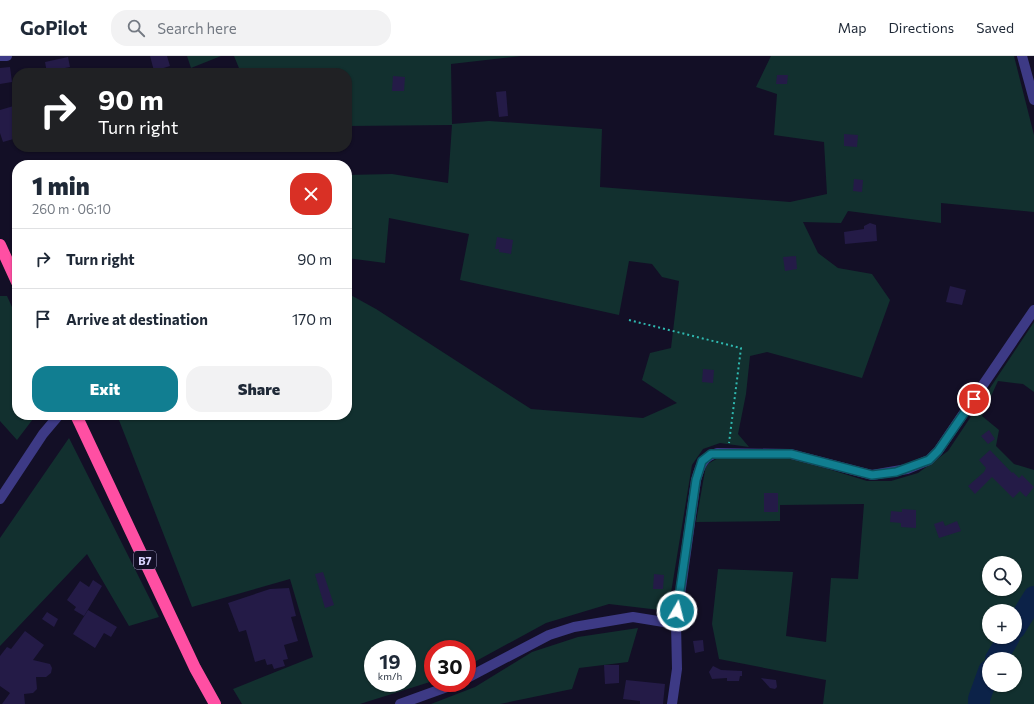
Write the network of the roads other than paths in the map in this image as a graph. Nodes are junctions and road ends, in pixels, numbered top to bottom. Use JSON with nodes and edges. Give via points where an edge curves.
{"nodes":[{"id":1,"x":0,"y":56,"type":"edge"},
{"id":2,"x":7,"y":56,"type":"edge"},
{"id":3,"x":1022,"y":56,"type":"edge"},
{"id":4,"x":1034,"y":100,"type":"edge"},
{"id":5,"x":0,"y":245,"type":"edge"},
{"id":6,"x":12,"y":271,"type":"edge"},
{"id":7,"x":1034,"y":310,"type":"edge"},
{"id":8,"x":55,"y":420,"type":"edge"},
{"id":9,"x":78,"y":420,"type":"edge"},
{"id":10,"x":0,"y":499,"type":"edge"},
{"id":11,"x":676,"y":624,"type":"junction"},
{"id":12,"x":476,"y":673,"type":"edge"},
{"id":13,"x":436,"y":692,"type":"edge"},
{"id":14,"x":215,"y":704,"type":"edge"},
{"id":15,"x":400,"y":704,"type":"edge"},
{"id":16,"x":672,"y":704,"type":"edge"}],
"edges":[{"from":1,"to":2,"type":"street"},
{"from":3,"to":4,"type":"street"},
{"from":5,"to":6,"type":"highway"},
{"from":7,"to":11,"type":"street","via":[[938,451],[929,460],[896,472],[872,475],[791,454],[711,454],[702,461],[698,471]]},
{"from":8,"to":10,"type":"street"},
{"from":9,"to":14,"type":"highway","number":"B7","via":[[195,668]]},
{"from":11,"to":12,"type":"street","via":[[633,617],[574,627],[549,635]]},
{"from":11,"to":16,"type":"street","via":[[677,670]]},
{"from":13,"to":15,"type":"street"}]}
